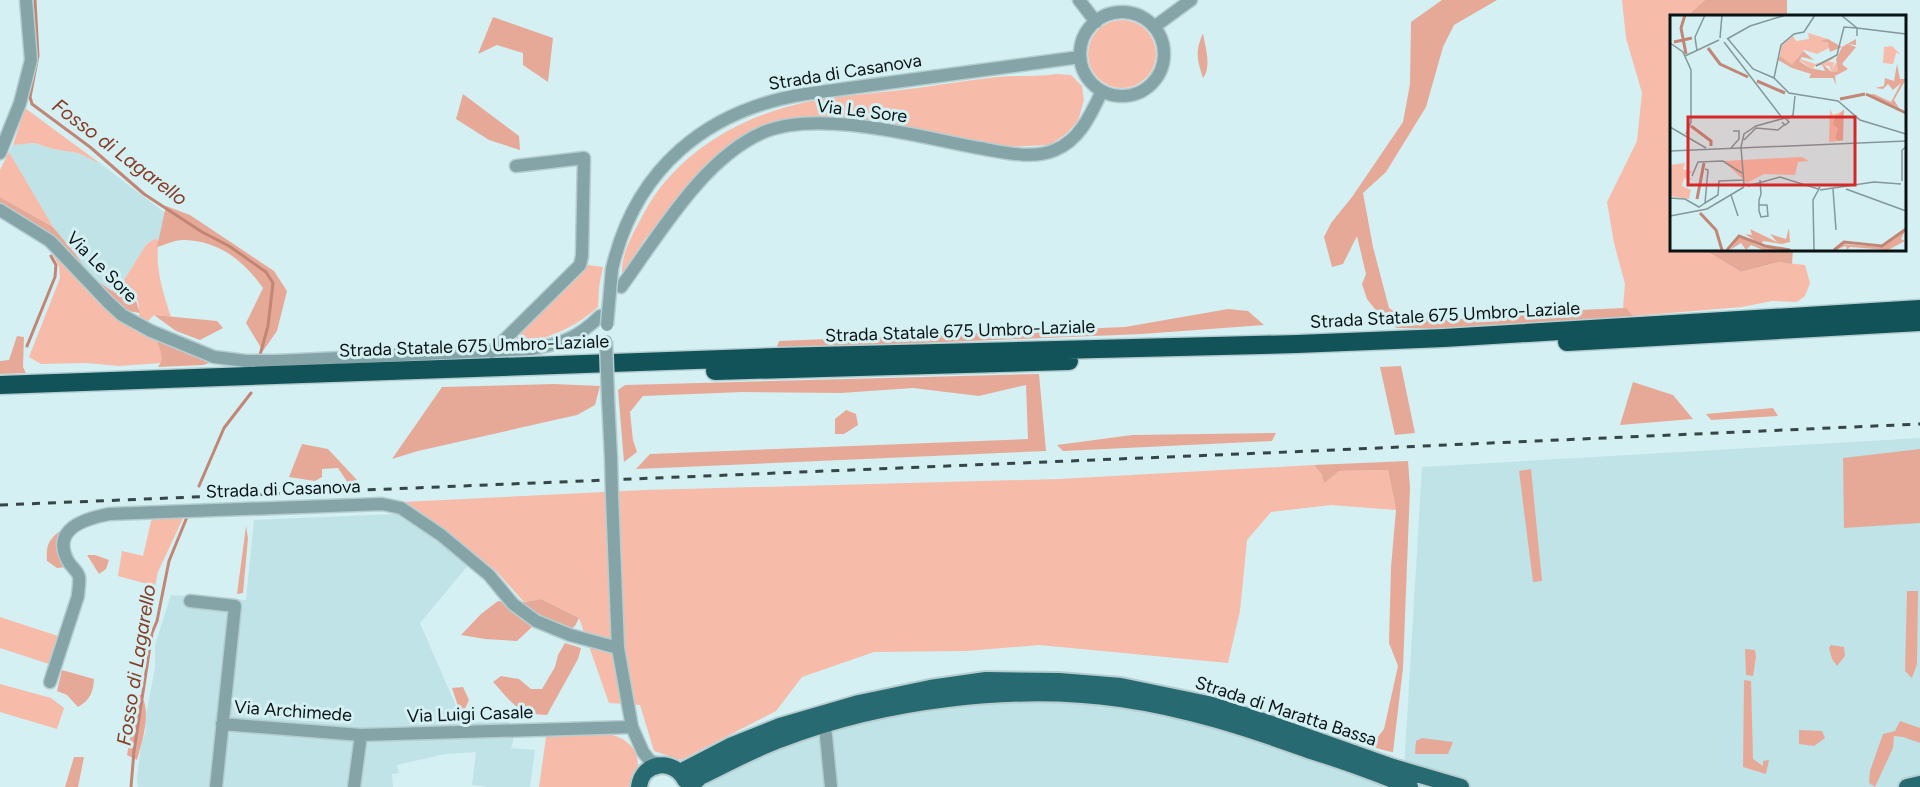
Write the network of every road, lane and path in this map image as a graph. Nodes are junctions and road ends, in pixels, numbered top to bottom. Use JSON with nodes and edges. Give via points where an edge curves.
{"nodes":[{"id":1,"x":26,"y":0,"type":"edge"},
{"id":2,"x":1079,"y":0,"type":"edge"},
{"id":3,"x":1191,"y":0,"type":"edge"},
{"id":4,"x":1096,"y":22,"type":"junction"},
{"id":5,"x":1154,"y":27,"type":"junction"},
{"id":6,"x":1080,"y":57,"type":"junction"},
{"id":7,"x":1102,"y":91,"type":"junction"},
{"id":8,"x":0,"y":153,"type":"edge"},
{"id":9,"x":516,"y":166,"type":"dead end"},
{"id":10,"x":0,"y":210,"type":"edge"},
{"id":11,"x":621,"y":287,"type":"dead end"},
{"id":12,"x":1920,"y":309,"type":"edge"},
{"id":13,"x":604,"y":321,"type":"junction"},
{"id":14,"x":1920,"y":322,"type":"edge"},
{"id":15,"x":492,"y":352,"type":"junction"},
{"id":16,"x":0,"y":385,"type":"edge"},
{"id":17,"x":0,"y":396,"type":"edge"},
{"id":18,"x":190,"y":601,"type":"dead end"},
{"id":19,"x":618,"y":648,"type":"junction"},
{"id":20,"x":50,"y":682,"type":"dead end"},
{"id":21,"x":222,"y":724,"type":"junction"},
{"id":22,"x":825,"y":726,"type":"junction"},
{"id":23,"x":632,"y":727,"type":"junction"},
{"id":24,"x":361,"y":735,"type":"junction"},
{"id":25,"x":643,"y":752,"type":"junction"},
{"id":26,"x":664,"y":765,"type":"junction"},
{"id":27,"x":640,"y":782,"type":"edge"},
{"id":28,"x":685,"y":782,"type":"edge"},
{"id":29,"x":1920,"y":784,"type":"edge"},
{"id":30,"x":216,"y":787,"type":"edge"},
{"id":31,"x":354,"y":787,"type":"edge"},
{"id":32,"x":831,"y":787,"type":"edge"},
{"id":33,"x":1410,"y":787,"type":"edge"},
{"id":34,"x":1461,"y":787,"type":"edge"},
{"id":35,"x":1906,"y":787,"type":"edge"}],
"edges":[{"from":1,"to":8,"type":"street","via":[[31,60],[20,103]]},
{"from":2,"to":4,"type":"street"},
{"from":3,"to":5,"type":"street"},
{"from":4,"to":5,"type":"street","via":[[1110,14],[1126,13],[1141,17]]},
{"from":4,"to":6,"type":"street","via":[[1084,38]]},
{"from":5,"to":7,"type":"street","via":[[1164,54],[1155,81],[1131,95]]},
{"from":6,"to":7,"type":"street","via":[[1087,77]]},
{"from":6,"to":13,"type":"street","name":"Strada di Casanova","bridge":true,"via":[[779,98],[739,111],[687,144],[661,168],[642,194],[618,245]]},
{"from":7,"to":11,"type":"street","name":"Via Le Sore","via":[[1078,134],[1054,151],[1038,154],[1014,154],[824,123],[790,125],[762,133],[708,172]]},
{"from":9,"to":15,"type":"street","via":[[584,158],[584,247],[580,265]]},
{"from":10,"to":15,"type":"street","name":"Via Le Sore","via":[[50,241],[122,315],[214,357],[277,361]]},
{"from":12,"to":16,"type":"highway","name":"Strada Statale 675 Umbro-Laziale","via":[[1297,344],[789,356]]},
{"from":13,"to":15,"type":"street","name":"Via Le Sore","via":[[553,345]]},
{"from":13,"to":19,"type":"street","name":"Strada di Casanova","bridge":true},
{"from":14,"to":17,"type":"highway","name":"Strada Statale 675 Umbro-Laziale","via":[[1371,352],[273,384]]},
{"from":18,"to":21,"type":"street","name":"Via Archimede","via":[[235,606]]},
{"from":19,"to":20,"type":"street","name":"Strada di Casanova","via":[[536,621],[456,547],[401,508],[382,504],[109,514],[75,524],[63,543],[69,563],[79,573],[78,596]]},
{"from":19,"to":23,"type":"street"},
{"from":21,"to":24,"type":"street","name":"Via Archimede"},
{"from":21,"to":30,"type":"street","name":"Via Archimede"},
{"from":22,"to":28,"type":"main road","name":"Strada di Maratta Bassa","via":[[782,738]]},
{"from":22,"to":32,"type":"street"},
{"from":22,"to":33,"type":"main road","name":"Strada di Maratta Bassa","via":[[930,701],[988,694],[1118,699],[1165,707],[1264,734]]},
{"from":23,"to":24,"type":"street","name":"Via Luigi Casale"},
{"from":23,"to":25,"type":"street"},
{"from":24,"to":31,"type":"street"},
{"from":25,"to":26,"type":"street","via":[[650,761]]},
{"from":25,"to":27,"type":"street"},
{"from":26,"to":27,"type":"main road","via":[[651,767]]},
{"from":26,"to":28,"type":"main road"},
{"from":28,"to":34,"type":"main road","name":"Strada di Maratta Bassa","via":[[730,746],[780,726],[859,703],[986,680],[1121,686],[1208,704]]},
{"from":29,"to":35,"type":"main road"}]}
